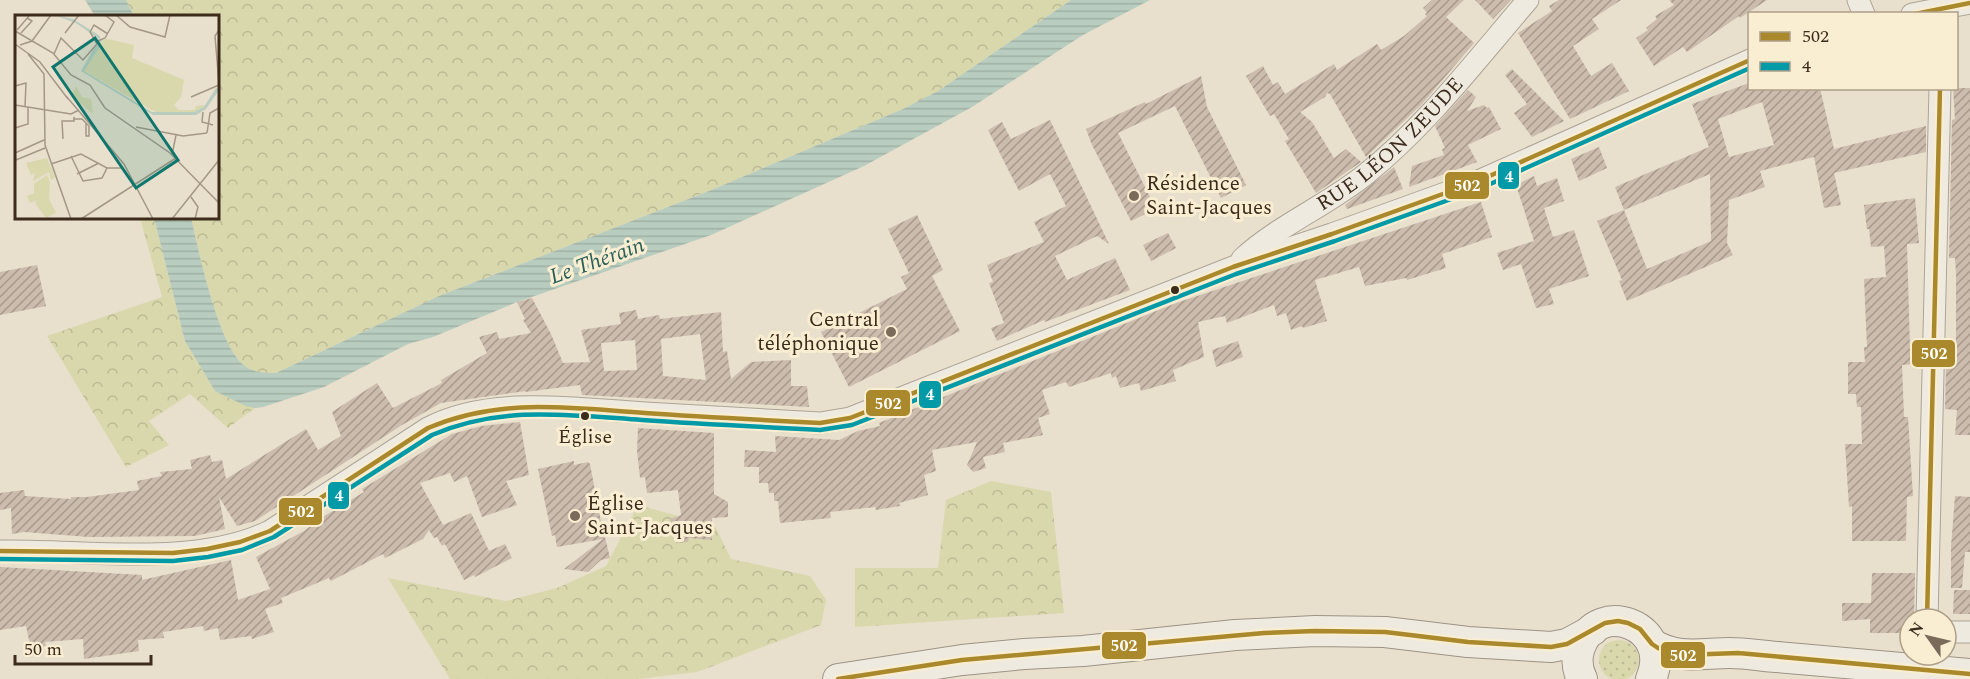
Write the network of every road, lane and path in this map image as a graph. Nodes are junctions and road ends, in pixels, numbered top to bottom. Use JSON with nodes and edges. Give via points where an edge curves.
{"nodes":[{"id":1,"x":1528,"y":0,"type":"edge"},
{"id":2,"x":1970,"y":3,"type":"edge"},
{"id":3,"x":1935,"y":11,"type":"edge"},
{"id":4,"x":1748,"y":60,"type":"edge"},
{"id":5,"x":1940,"y":90,"type":"edge"},
{"id":6,"x":1233,"y":267,"type":"junction"},
{"id":7,"x":0,"y":551,"type":"edge"},
{"id":8,"x":1927,"y":607,"type":"edge"},
{"id":9,"x":1593,"y":630,"type":"junction"},
{"id":10,"x":1467,"y":642,"type":"junction"},
{"id":11,"x":1652,"y":644,"type":"junction"},
{"id":12,"x":1083,"y":651,"type":"junction"},
{"id":13,"x":1777,"y":657,"type":"junction"},
{"id":14,"x":1970,"y":674,"type":"edge"},
{"id":15,"x":1582,"y":677,"type":"edge"},
{"id":16,"x":838,"y":679,"type":"edge"},
{"id":17,"x":945,"y":679,"type":"edge"},
{"id":18,"x":1651,"y":679,"type":"edge"},
{"id":19,"x":1657,"y":679,"type":"edge"}],
"edges":[{"from":1,"to":6,"type":"street","name":"RUE LÉON ZEUDE","via":[[1385,158],[1348,188],[1259,244]]},
{"from":2,"to":3,"type":"street"},
{"from":4,"to":6,"type":"street","via":[[1476,182]]},
{"from":5,"to":8,"type":"street"},
{"from":6,"to":7,"type":"street","via":[[841,420],[820,423],[556,408],[474,412],[438,423],[270,531],[245,541],[177,553]]},
{"from":9,"to":10,"type":"main road","via":[[1559,646]]},
{"from":9,"to":11,"type":"main road","via":[[1608,622],[1624,622],[1640,629]]},
{"from":9,"to":15,"type":"main road","via":[[1580,648]]},
{"from":10,"to":12,"type":"main road","via":[[1394,633],[1315,631]]},
{"from":10,"to":15,"type":"main road","via":[[1550,661]]},
{"from":11,"to":13,"type":"main road","via":[[1683,656],[1738,653]]},
{"from":11,"to":18,"type":"main road","via":[[1656,660]]},
{"from":12,"to":16,"type":"main road","via":[[962,660]]},
{"from":12,"to":17,"type":"main road"},
{"from":13,"to":14,"type":"main road","bridge":true},
{"from":13,"to":19,"type":"main road","via":[[1697,667]]}]}
